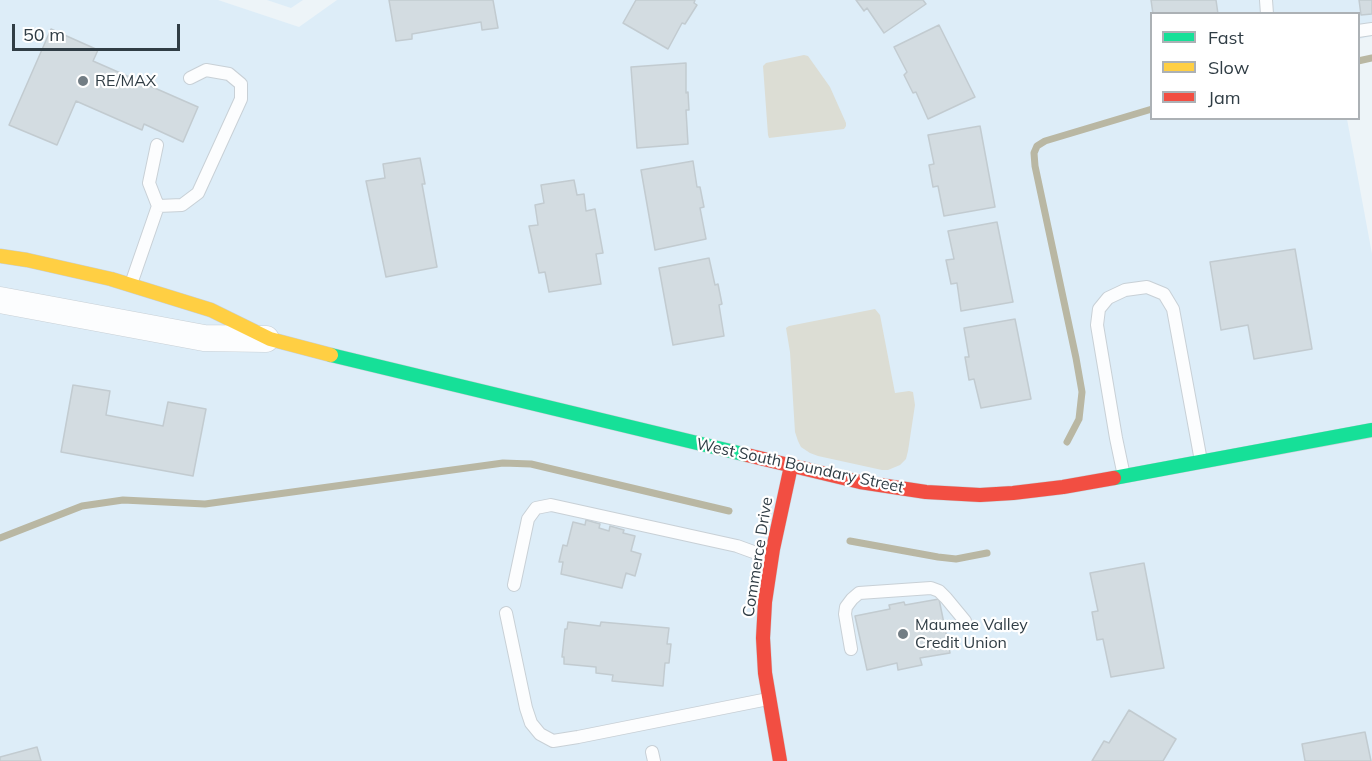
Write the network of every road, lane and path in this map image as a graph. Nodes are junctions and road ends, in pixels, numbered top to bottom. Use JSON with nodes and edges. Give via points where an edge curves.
{"nodes":[{"id":1,"x":190,"y":78,"type":"dead end"},
{"id":2,"x":157,"y":146,"type":"dead end"},
{"id":3,"x":158,"y":206,"type":"junction"},
{"id":4,"x":0,"y":256,"type":"edge"},
{"id":5,"x":130,"y":285,"type":"junction"},
{"id":6,"x":0,"y":300,"type":"edge"},
{"id":7,"x":270,"y":339,"type":"junction"},
{"id":8,"x":1372,"y":430,"type":"edge"},
{"id":9,"x":1202,"y":462,"type":"junction"},
{"id":10,"x":791,"y":466,"type":"junction"},
{"id":11,"x":1124,"y":476,"type":"junction"},
{"id":12,"x":771,"y":558,"type":"junction"},
{"id":13,"x":514,"y":585,"type":"dead end"},
{"id":14,"x":507,"y":613,"type":"dead end"},
{"id":15,"x":965,"y":621,"type":"dead end"},
{"id":16,"x":851,"y":649,"type":"dead end"},
{"id":17,"x":770,"y":699,"type":"junction"},
{"id":18,"x":780,"y":761,"type":"edge"}],
"edges":[{"from":1,"to":3,"type":"lane","via":[[206,70],[230,74],[241,84],[241,99],[198,193],[182,206]]},
{"from":2,"to":3,"type":"lane","via":[[150,183]]},
{"from":3,"to":5,"type":"lane"},
{"from":4,"to":5,"type":"street","name":"West South Boundary Street"},
{"from":5,"to":7,"type":"street","name":"West South Boundary Street","via":[[211,310]]},
{"from":6,"to":7,"type":"street","name":"West South Boundary Street","via":[[204,338]]},
{"from":7,"to":10,"type":"street","name":"West South Boundary Street"},
{"from":8,"to":9,"type":"street","name":"West South Boundary Street"},
{"from":9,"to":11,"type":"street","name":"West South Boundary Street"},
{"from":9,"to":11,"type":"lane","via":[[1173,309],[1164,294],[1147,287],[1125,290],[1108,298],[1100,309],[1097,325]]},
{"from":10,"to":11,"type":"street","name":"West South Boundary Street","via":[[860,482],[980,495]]},
{"from":10,"to":12,"type":"street","name":"Commerce Drive"},
{"from":12,"to":13,"type":"lane","via":[[737,546],[550,505],[536,508],[528,519]]},
{"from":12,"to":17,"type":"street","name":"Commerce Drive","via":[[762,638]]},
{"from":14,"to":17,"type":"lane","via":[[531,723],[553,741]]},
{"from":15,"to":16,"type":"lane","via":[[932,588],[859,593],[846,607]]},
{"from":17,"to":18,"type":"street","name":"Commerce Drive"}]}
